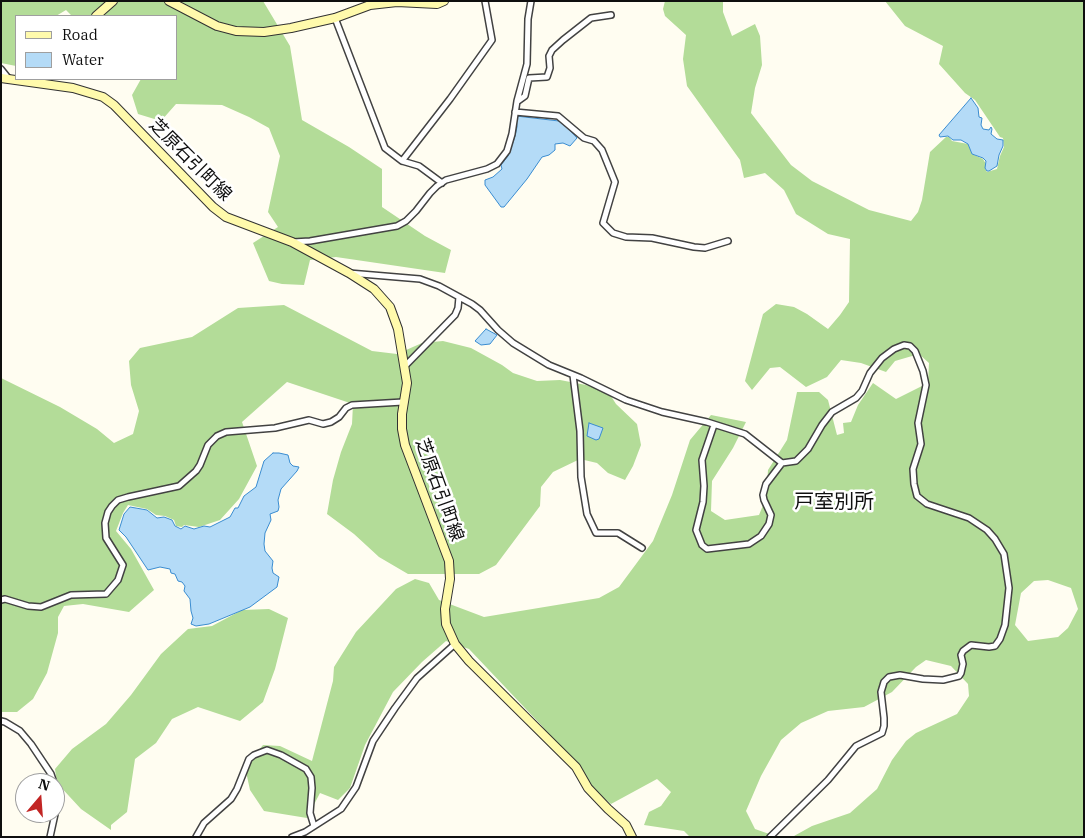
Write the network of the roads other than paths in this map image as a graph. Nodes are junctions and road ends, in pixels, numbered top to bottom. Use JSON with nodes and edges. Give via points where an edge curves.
{"nodes":[{"id":1,"x":113,"y":1,"type":"edge"},
{"id":2,"x":169,"y":1,"type":"edge"},
{"id":3,"x":444,"y":1,"type":"edge"},
{"id":4,"x":485,"y":1,"type":"edge"},
{"id":5,"x":531,"y":1,"type":"edge"},
{"id":6,"x":97,"y":15,"type":"edge"},
{"id":7,"x":610,"y":15,"type":"dead end"},
{"id":8,"x":335,"y":18,"type":"junction"},
{"id":9,"x":1,"y":69,"type":"edge"},
{"id":10,"x":5,"y":79,"type":"edge"},
{"id":11,"x":23,"y":80,"type":"edge"},
{"id":12,"x":59,"y":82,"type":"edge"},
{"id":13,"x":517,"y":101,"type":"junction"},
{"id":14,"x":515,"y":112,"type":"junction"},
{"id":15,"x":402,"y":161,"type":"junction"},
{"id":16,"x":442,"y":183,"type":"junction"},
{"id":17,"x":728,"y":241,"type":"dead end"},
{"id":18,"x":292,"y":242,"type":"junction"},
{"id":19,"x":349,"y":273,"type":"junction"},
{"id":20,"x":460,"y":297,"type":"junction"},
{"id":21,"x":404,"y":366,"type":"junction"},
{"id":22,"x":573,"y":375,"type":"junction"},
{"id":23,"x":403,"y":402,"type":"junction"},
{"id":24,"x":714,"y":425,"type":"junction"},
{"id":25,"x":782,"y":463,"type":"junction"},
{"id":26,"x":642,"y":548,"type":"dead end"},
{"id":27,"x":1,"y":600,"type":"edge"},
{"id":28,"x":454,"y":644,"type":"junction"},
{"id":29,"x":1,"y":721,"type":"edge"},
{"id":30,"x":50,"y":773,"type":"edge"},
{"id":31,"x":54,"y":823,"type":"edge"},
{"id":32,"x":314,"y":826,"type":"junction"},
{"id":33,"x":50,"y":837,"type":"edge"},
{"id":34,"x":196,"y":837,"type":"edge"},
{"id":35,"x":292,"y":837,"type":"edge"},
{"id":36,"x":632,"y":837,"type":"edge"},
{"id":37,"x":770,"y":837,"type":"edge"}],
"edges":[{"from":1,"to":6,"type":"main road"},
{"from":2,"to":8,"type":"main road","via":[[206,21],[236,31],[264,32]]},
{"from":3,"to":8,"type":"main road","via":[[437,4],[397,2],[370,5]]},
{"from":4,"to":15,"type":"street","via":[[492,40]]},
{"from":5,"to":13,"type":"street","via":[[527,64]]},
{"from":7,"to":13,"type":"street","via":[[591,18],[552,50],[547,77],[529,78],[525,96]]},
{"from":8,"to":15,"type":"street","via":[[385,148]]},
{"from":9,"to":10,"type":"street"},
{"from":11,"to":12,"type":"main road","name":"芝原石引町線"},
{"from":12,"to":18,"type":"main road","name":"芝原石引町線","via":[[103,97],[114,105],[226,217]]},
{"from":13,"to":14,"type":"street"},
{"from":14,"to":16,"type":"street","via":[[507,151],[497,164]]},
{"from":14,"to":17,"type":"street","via":[[558,116],[602,150],[615,182],[603,223],[613,233],[694,248]]},
{"from":15,"to":16,"type":"street","via":[[420,166]]},
{"from":16,"to":18,"type":"street","via":[[430,192],[406,221],[397,226]]},
{"from":18,"to":19,"type":"main road","name":"芝原石引町線"},
{"from":19,"to":20,"type":"street","via":[[420,279]]},
{"from":19,"to":21,"type":"main road","name":"芝原石引町線","via":[[374,289],[390,307],[398,329]]},
{"from":20,"to":21,"type":"street","via":[[454,315]]},
{"from":20,"to":22,"type":"street","via":[[480,310],[498,330],[533,357]]},
{"from":21,"to":23,"type":"main road","name":"芝原石引町線","via":[[407,383]]},
{"from":22,"to":24,"type":"street","via":[[626,400]]},
{"from":22,"to":26,"type":"street","via":[[587,514],[596,533],[618,533]]},
{"from":23,"to":27,"type":"street","via":[[352,405],[339,417],[323,424],[309,420],[217,436],[208,445],[196,471],[179,486],[128,496],[112,506],[105,523],[106,538],[123,564],[118,580],[106,594],[71,595],[41,607]]},
{"from":23,"to":28,"type":"main road","name":"芝原石引町線","via":[[402,429],[406,445],[449,561],[445,609],[446,624]]},
{"from":24,"to":25,"type":"street","via":[[746,434]]},
{"from":24,"to":25,"type":"street","via":[[702,460],[703,502],[696,530],[707,549],[749,544],[761,536],[771,515],[763,494],[766,484]]},
{"from":25,"to":37,"type":"street","via":[[796,461],[808,449],[832,412],[862,391],[882,358],[894,349],[910,346],[924,371],[926,385],[918,423],[921,444],[913,469],[918,496],[923,502],[969,518],[987,530],[1004,554],[1009,588],[1005,625],[995,646],[971,645],[961,655],[963,664],[959,676],[950,679],[889,677],[881,692],[882,733],[856,746],[828,780]]},
{"from":28,"to":32,"type":"street","via":[[416,678],[395,708],[373,741],[356,787],[341,808]]},
{"from":28,"to":36,"type":"main road","name":"芝原石引町線","via":[[576,766],[588,788],[626,825]]},
{"from":29,"to":30,"type":"street","via":[[20,731]]},
{"from":31,"to":33,"type":"street"},
{"from":32,"to":34,"type":"street","via":[[310,813],[311,777],[306,769],[267,750],[249,759],[231,800],[204,824]]},
{"from":32,"to":35,"type":"street"}]}
